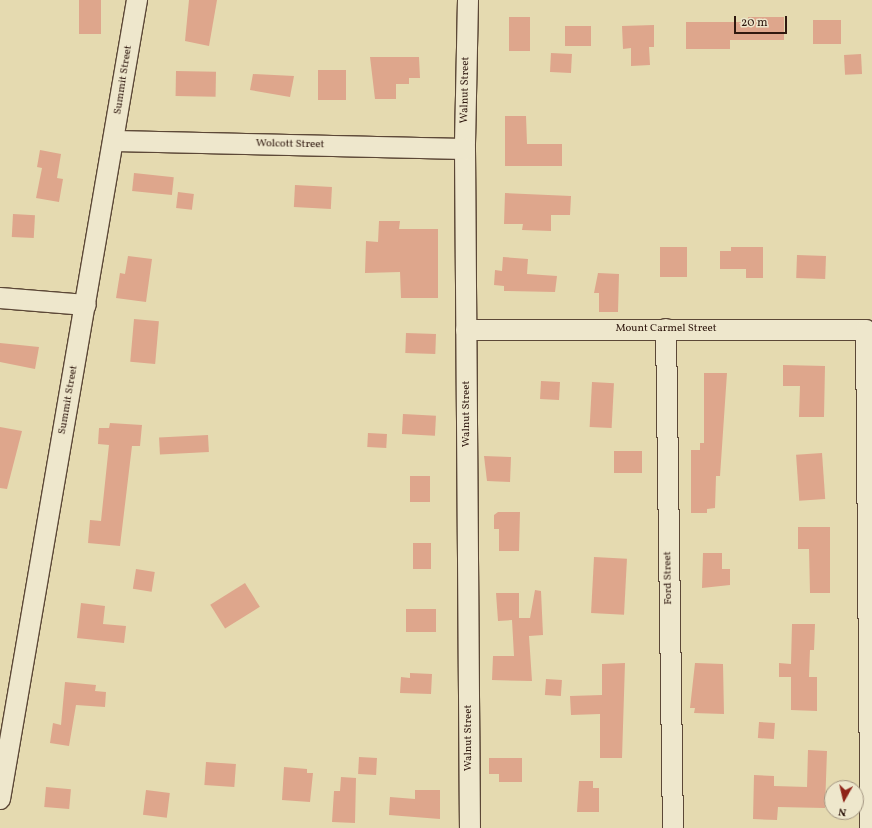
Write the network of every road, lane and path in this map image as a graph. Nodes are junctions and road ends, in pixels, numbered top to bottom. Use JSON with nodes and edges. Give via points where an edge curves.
{"nodes":[{"id":1,"x":137,"y":0,"type":"edge"},
{"id":2,"x":468,"y":0,"type":"edge"},
{"id":3,"x":114,"y":141,"type":"junction"},
{"id":4,"x":465,"y":149,"type":"junction"},
{"id":5,"x":0,"y":298,"type":"edge"},
{"id":6,"x":86,"y":305,"type":"junction"},
{"id":7,"x":666,"y":329,"type":"junction"},
{"id":8,"x":466,"y":330,"type":"junction"},
{"id":9,"x":0,"y":799,"type":"edge"},
{"id":10,"x":470,"y":828,"type":"edge"},
{"id":11,"x":673,"y":828,"type":"edge"},
{"id":12,"x":870,"y":828,"type":"edge"}],
"edges":[{"from":1,"to":3,"type":"street","name":"Summit Street"},
{"from":2,"to":4,"type":"street","name":"Walnut Street"},
{"from":3,"to":4,"type":"street","name":"Wolcott Street"},
{"from":3,"to":6,"type":"street","name":"Summit Street"},
{"from":4,"to":8,"type":"street","name":"Walnut Street"},
{"from":5,"to":6,"type":"street"},
{"from":6,"to":9,"type":"street","name":"Summit Street"},
{"from":7,"to":8,"type":"street","name":"Mount Carmel Street"},
{"from":7,"to":11,"type":"street","name":"Ford Street"},
{"from":7,"to":12,"type":"street","name":"Mount Carmel Street","via":[[866,330]]},
{"from":8,"to":10,"type":"street","name":"Walnut Street"}]}
